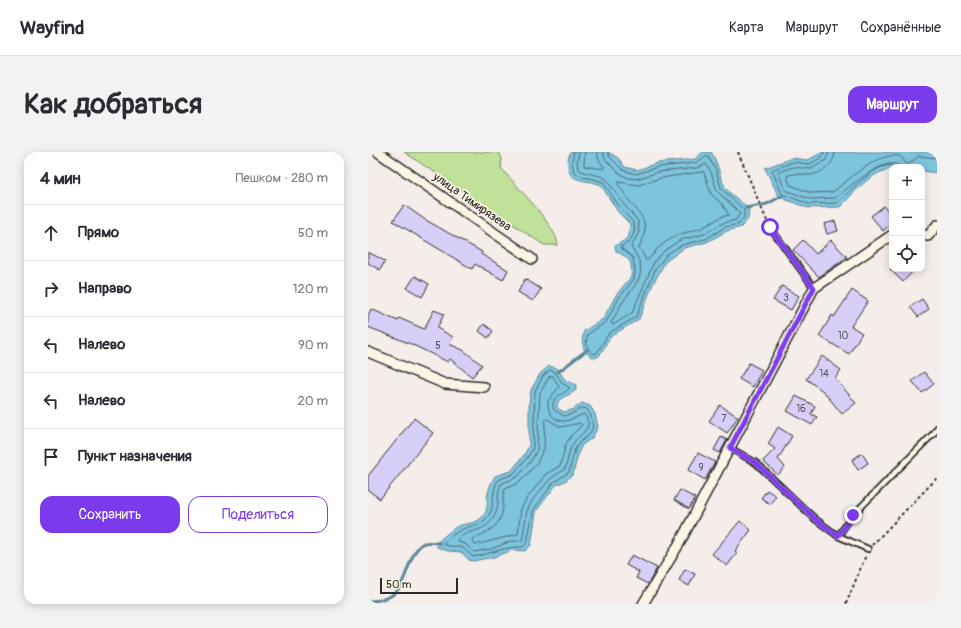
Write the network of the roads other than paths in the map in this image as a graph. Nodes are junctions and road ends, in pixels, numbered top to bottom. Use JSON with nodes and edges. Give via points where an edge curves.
{"nodes":[{"id":1,"x":378,"y":152,"type":"edge"},
{"id":2,"x":937,"y":225,"type":"edge"},
{"id":3,"x":770,"y":227,"type":"dead end"},
{"id":4,"x":891,"y":236,"type":"edge"},
{"id":5,"x":925,"y":236,"type":"edge"},
{"id":6,"x":532,"y":259,"type":"dead end"},
{"id":7,"x":814,"y":288,"type":"junction"},
{"id":8,"x":368,"y":352,"type":"edge"},
{"id":9,"x":484,"y":387,"type":"dead end"},
{"id":10,"x":937,"y":428,"type":"edge"},
{"id":11,"x":730,"y":448,"type":"junction"},
{"id":12,"x":838,"y":536,"type":"junction"},
{"id":13,"x":868,"y":549,"type":"road end"},
{"id":14,"x":643,"y":604,"type":"edge"}],
"edges":[{"from":1,"to":6,"type":"street","name":"улица Тимирязева"},
{"from":2,"to":5,"type":"street","via":[[928,236]]},
{"from":3,"to":7,"type":"lane"},
{"from":4,"to":7,"type":"street"},
{"from":7,"to":11,"type":"street"},
{"from":8,"to":9,"type":"street","via":[[445,384]]},
{"from":10,"to":12,"type":"lane","via":[[853,515]]},
{"from":11,"to":12,"type":"lane","via":[[756,463],[815,519]]},
{"from":11,"to":14,"type":"street","via":[[679,544]]},
{"from":12,"to":13,"type":"lane"}]}
